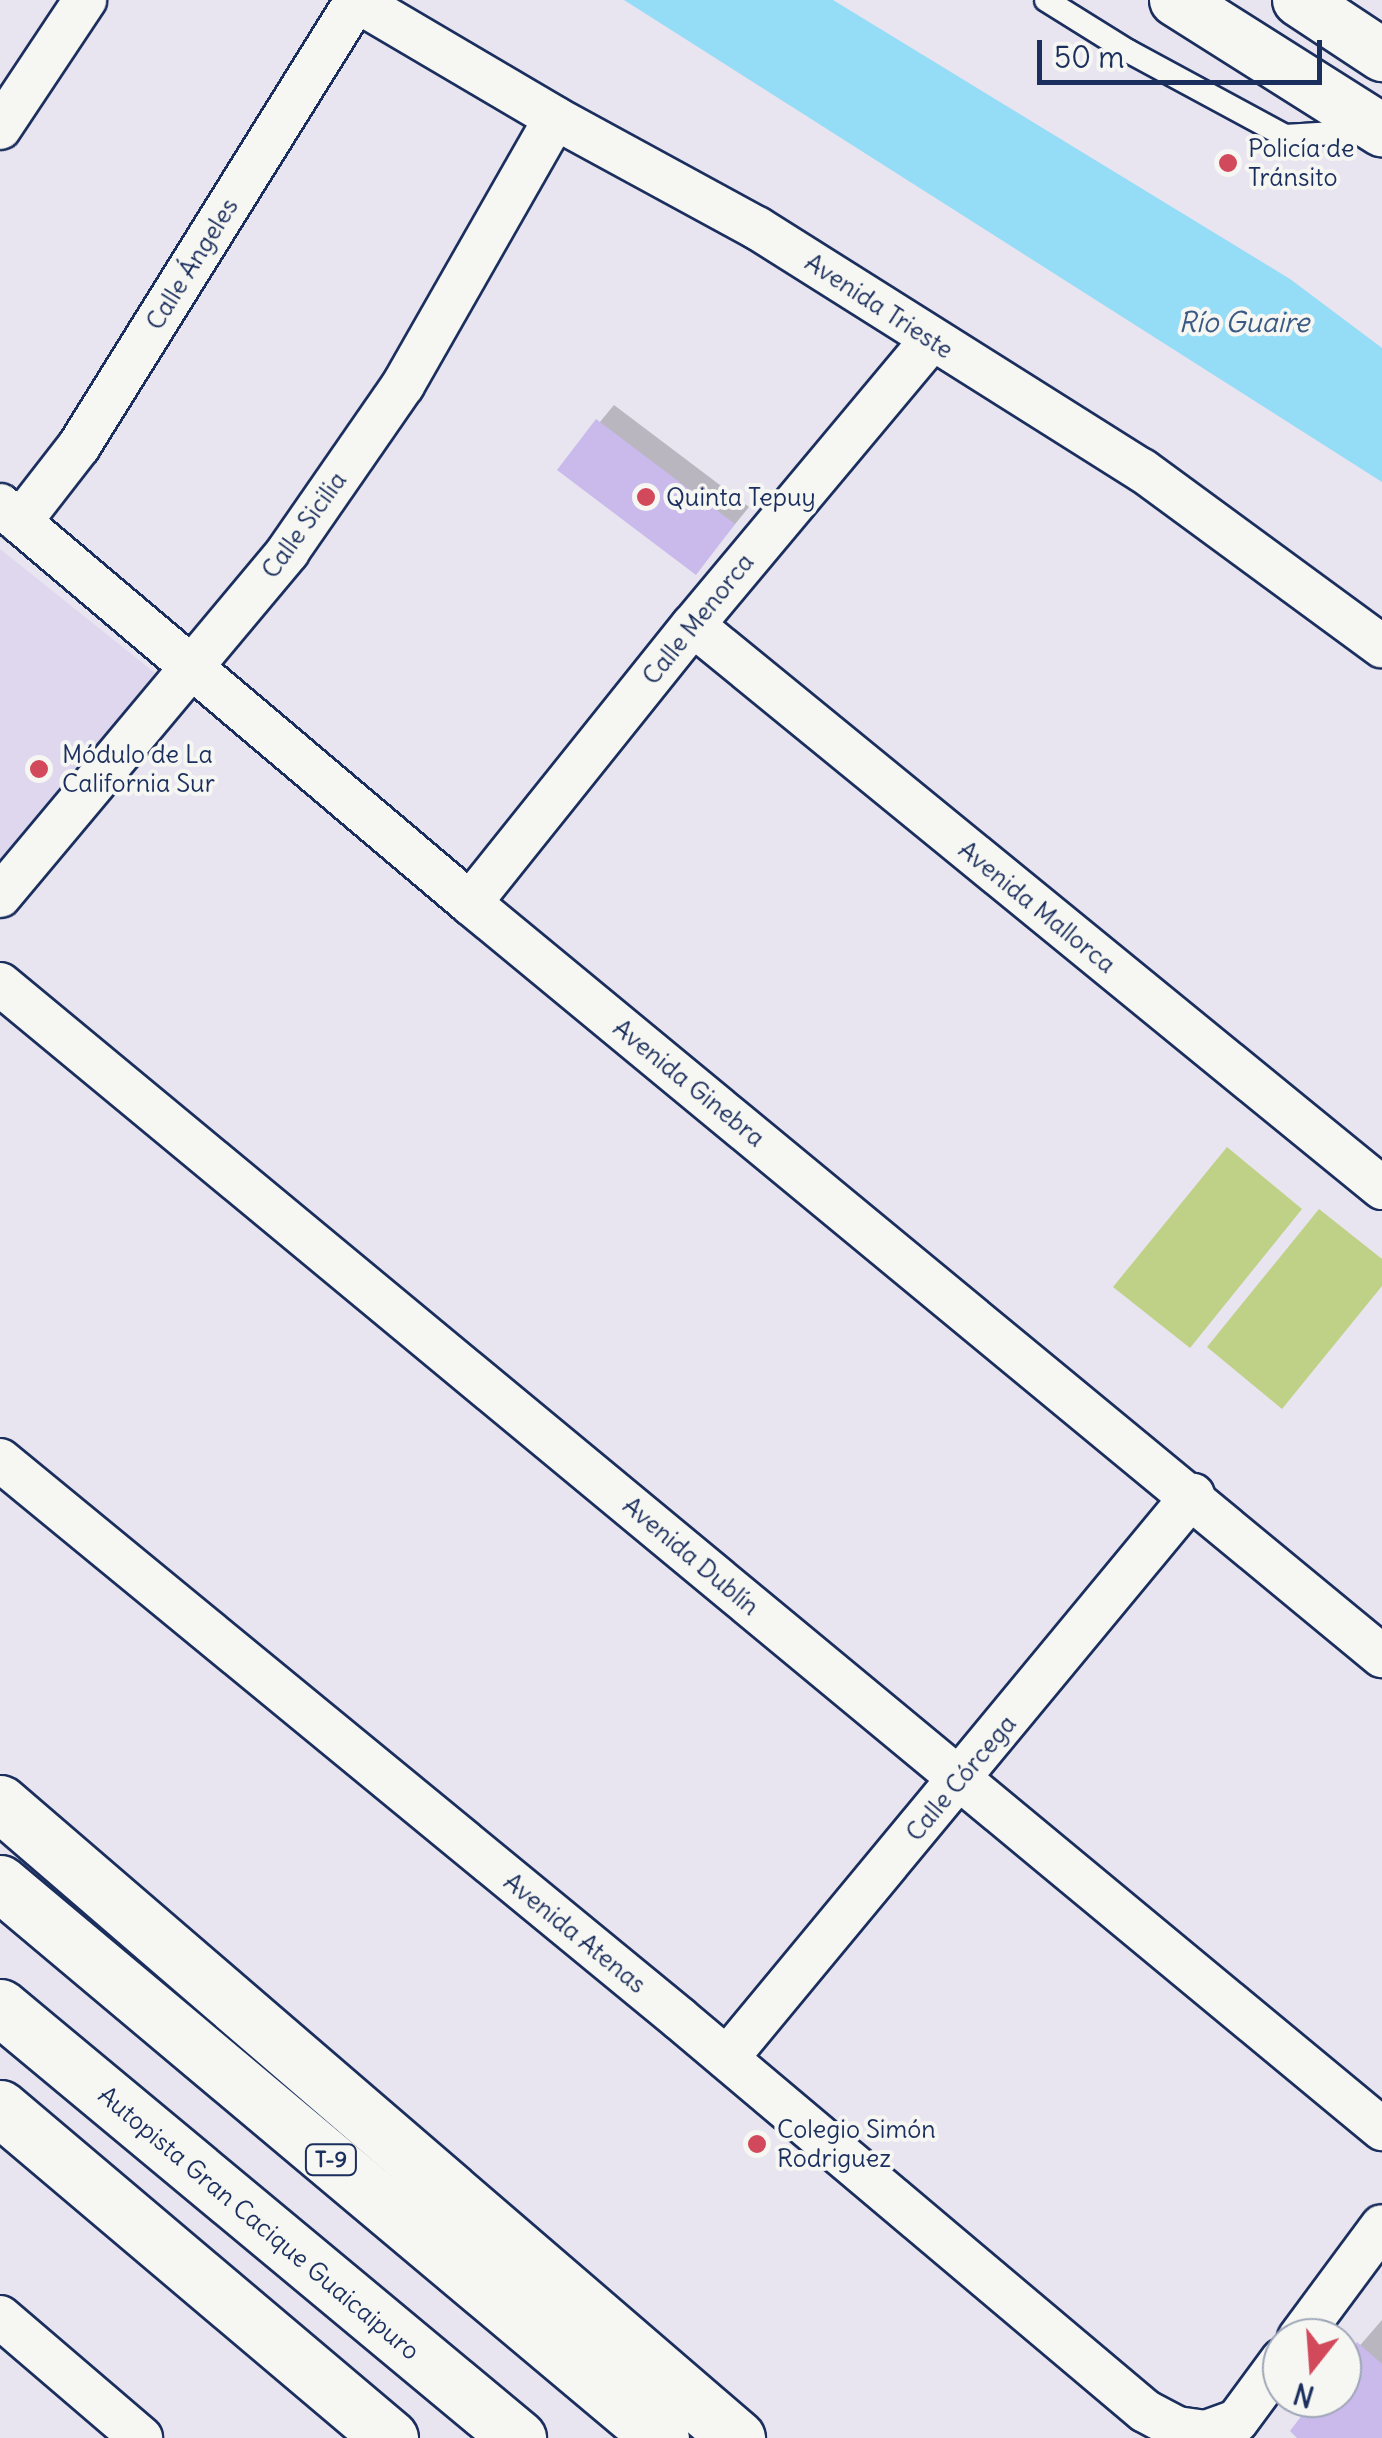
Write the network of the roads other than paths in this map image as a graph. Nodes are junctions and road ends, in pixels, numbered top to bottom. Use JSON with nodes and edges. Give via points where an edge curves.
{"nodes":[{"id":1,"x":85,"y":0,"type":"edge"},
{"id":2,"x":356,"y":0,"type":"edge"},
{"id":3,"x":1046,"y":0,"type":"edge"},
{"id":4,"x":1176,"y":0,"type":"edge"},
{"id":5,"x":1299,"y":0,"type":"edge"},
{"id":6,"x":1382,"y":55,"type":"edge"},
{"id":7,"x":555,"y":118,"type":"junction"},
{"id":8,"x":0,"y":128,"type":"edge"},
{"id":9,"x":1382,"y":130,"type":"edge"},
{"id":10,"x":931,"y":340,"type":"junction"},
{"id":11,"x":10,"y":514,"type":"edge"},
{"id":12,"x":693,"y":625,"type":"junction"},
{"id":13,"x":1382,"y":646,"type":"edge"},
{"id":14,"x":192,"y":668,"type":"junction"},
{"id":15,"x":0,"y":896,"type":"edge"},
{"id":16,"x":470,"y":902,"type":"junction"},
{"id":17,"x":0,"y":984,"type":"edge"},
{"id":18,"x":1382,"y":1188,"type":"edge"},
{"id":19,"x":0,"y":1460,"type":"edge"},
{"id":20,"x":1193,"y":1496,"type":"junction"},
{"id":21,"x":1382,"y":1656,"type":"edge"},
{"id":22,"x":961,"y":1779,"type":"junction"},
{"id":23,"x":0,"y":1803,"type":"edge"},
{"id":24,"x":0,"y":1883,"type":"edge"},
{"id":25,"x":0,"y":2007,"type":"edge"},
{"id":26,"x":727,"y":2058,"type":"junction"},
{"id":27,"x":0,"y":2108,"type":"edge"},
{"id":28,"x":1382,"y":2128,"type":"edge"},
{"id":29,"x":0,"y":2134,"type":"edge"},
{"id":30,"x":1382,"y":2226,"type":"edge"},
{"id":31,"x":0,"y":2316,"type":"edge"},
{"id":32,"x":1313,"y":2318,"type":"edge"},
{"id":33,"x":1262,"y":2387,"type":"edge"},
{"id":34,"x":140,"y":2438,"type":"edge"},
{"id":35,"x":387,"y":2438,"type":"edge"},
{"id":36,"x":518,"y":2438,"type":"edge"},
{"id":37,"x":661,"y":2438,"type":"edge"},
{"id":38,"x":737,"y":2438,"type":"edge"}],
"edges":[{"from":1,"to":8,"type":"street"},
{"from":2,"to":7,"type":"street","name":"Avenida Trieste"},
{"from":2,"to":11,"type":"street","name":"Calle Ángeles","via":[[79,446]]},
{"from":3,"to":9,"type":"lane","via":[[1285,136]]},
{"from":4,"to":9,"type":"street"},
{"from":5,"to":6,"type":"street"},
{"from":7,"to":10,"type":"street","name":"Avenida Trieste","via":[[757,228]]},
{"from":7,"to":14,"type":"street","name":"Calle Sicilia","via":[[403,385],[288,552]]},
{"from":10,"to":12,"type":"street","name":"Calle Menorca"},
{"from":10,"to":13,"type":"street","name":"Avenida Trieste","via":[[1142,470]]},
{"from":11,"to":14,"type":"street","name":"Avenida Ginebra"},
{"from":12,"to":16,"type":"street","name":"Calle Menorca"},
{"from":12,"to":18,"type":"street","name":"Avenida Mallorca"},
{"from":14,"to":15,"type":"street","name":"Calle Sicilia"},
{"from":14,"to":16,"type":"street","name":"Avenida Ginebra"},
{"from":16,"to":20,"type":"street","name":"Avenida Ginebra"},
{"from":17,"to":22,"type":"street","name":"Avenida Dublín"},
{"from":19,"to":26,"type":"street","name":"Avenida Atenas"},
{"from":20,"to":21,"type":"street","name":"Avenida Ginebra"},
{"from":20,"to":22,"type":"street","name":"Calle Córcega"},
{"from":22,"to":26,"type":"street","name":"Calle Córcega"},
{"from":22,"to":28,"type":"street","name":"Avenida Dublín"},
{"from":23,"to":38,"type":"highway"},
{"from":24,"to":37,"type":"highway","number":"T-9"},
{"from":25,"to":36,"type":"highway","name":"Autopista Gran Cacique Guaicaipuro"},
{"from":26,"to":33,"type":"street","name":"Avenida Atenas","via":[[1145,2411],[1177,2428],[1206,2432],[1237,2420]]},
{"from":27,"to":35,"type":"highway"},
{"from":29,"to":35,"type":"highway","via":[[180,2287]]},
{"from":30,"to":32,"type":"street"},
{"from":31,"to":34,"type":"street"}]}
